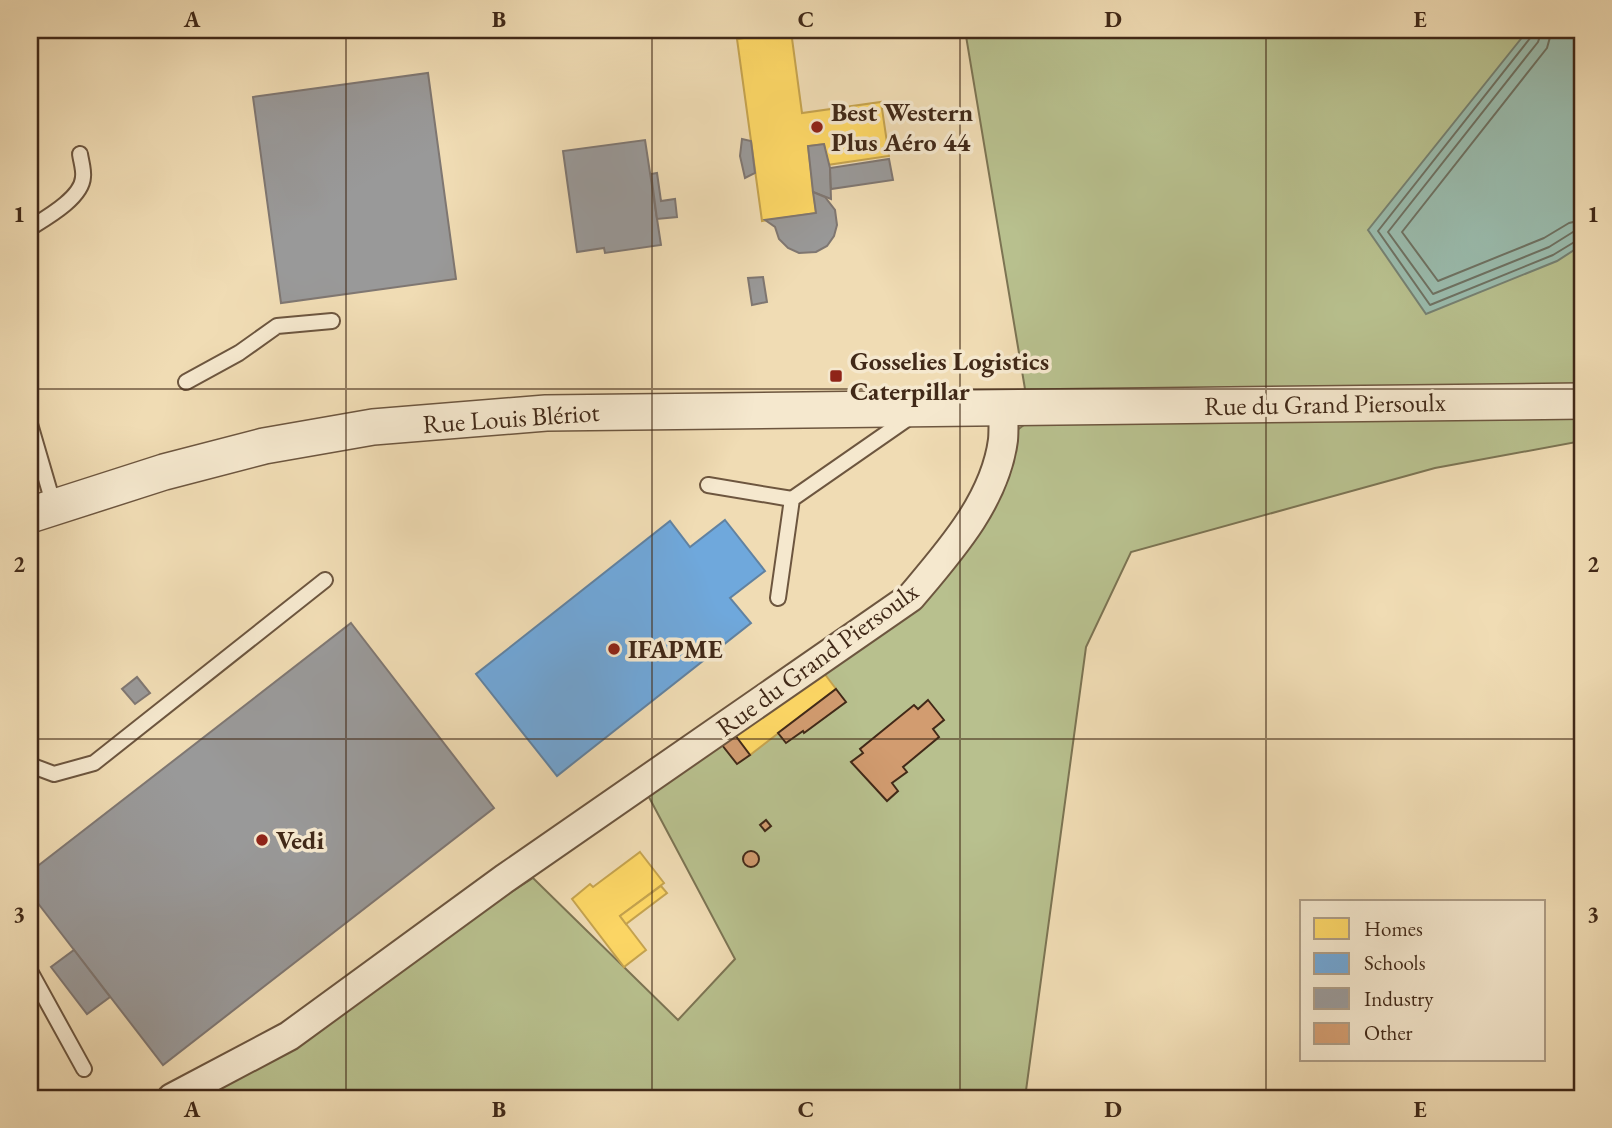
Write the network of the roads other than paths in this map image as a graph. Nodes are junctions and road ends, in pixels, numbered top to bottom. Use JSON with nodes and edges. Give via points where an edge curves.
{"nodes":[{"id":1,"x":80,"y":154,"type":"dead end"},
{"id":2,"x":30,"y":228,"type":"edge"},
{"id":3,"x":332,"y":321,"type":"dead end"},
{"id":4,"x":186,"y":382,"type":"dead end"},
{"id":5,"x":1582,"y":401,"type":"edge"},
{"id":6,"x":1004,"y":407,"type":"junction"},
{"id":7,"x":923,"y":408,"type":"junction"},
{"id":8,"x":30,"y":424,"type":"edge"},
{"id":9,"x":708,"y":485,"type":"dead end"},
{"id":10,"x":792,"y":499,"type":"junction"},
{"id":11,"x":42,"y":510,"type":"edge"},
{"id":12,"x":325,"y":580,"type":"dead end"},
{"id":13,"x":778,"y":598,"type":"dead end"},
{"id":14,"x":30,"y":765,"type":"edge"},
{"id":15,"x":30,"y":971,"type":"edge"},
{"id":16,"x":84,"y":1069,"type":"dead end"},
{"id":17,"x":172,"y":1098,"type":"edge"}],
"edges":[{"from":1,"to":2,"type":"lane","via":[[83,180],[73,197]]},
{"from":3,"to":4,"type":"lane","via":[[277,326]]},
{"from":5,"to":6,"type":"street","name":"Rue du Grand Piersoulx"},
{"from":6,"to":7,"type":"street","name":"Rue Louis Blériot"},
{"from":6,"to":17,"type":"street","name":"Rue du Grand Piersoulx","via":[[1003,441],[991,481],[956,544],[911,597],[504,879],[289,1036]]},
{"from":7,"to":10,"type":"lane"},
{"from":7,"to":11,"type":"street","name":"Rue Louis Blériot","via":[[545,413],[373,427],[264,446]]},
{"from":8,"to":11,"type":"lane"},
{"from":9,"to":10,"type":"lane"},
{"from":10,"to":13,"type":"lane"},
{"from":12,"to":14,"type":"lane","via":[[94,763],[54,774]]},
{"from":15,"to":16,"type":"lane"}]}
